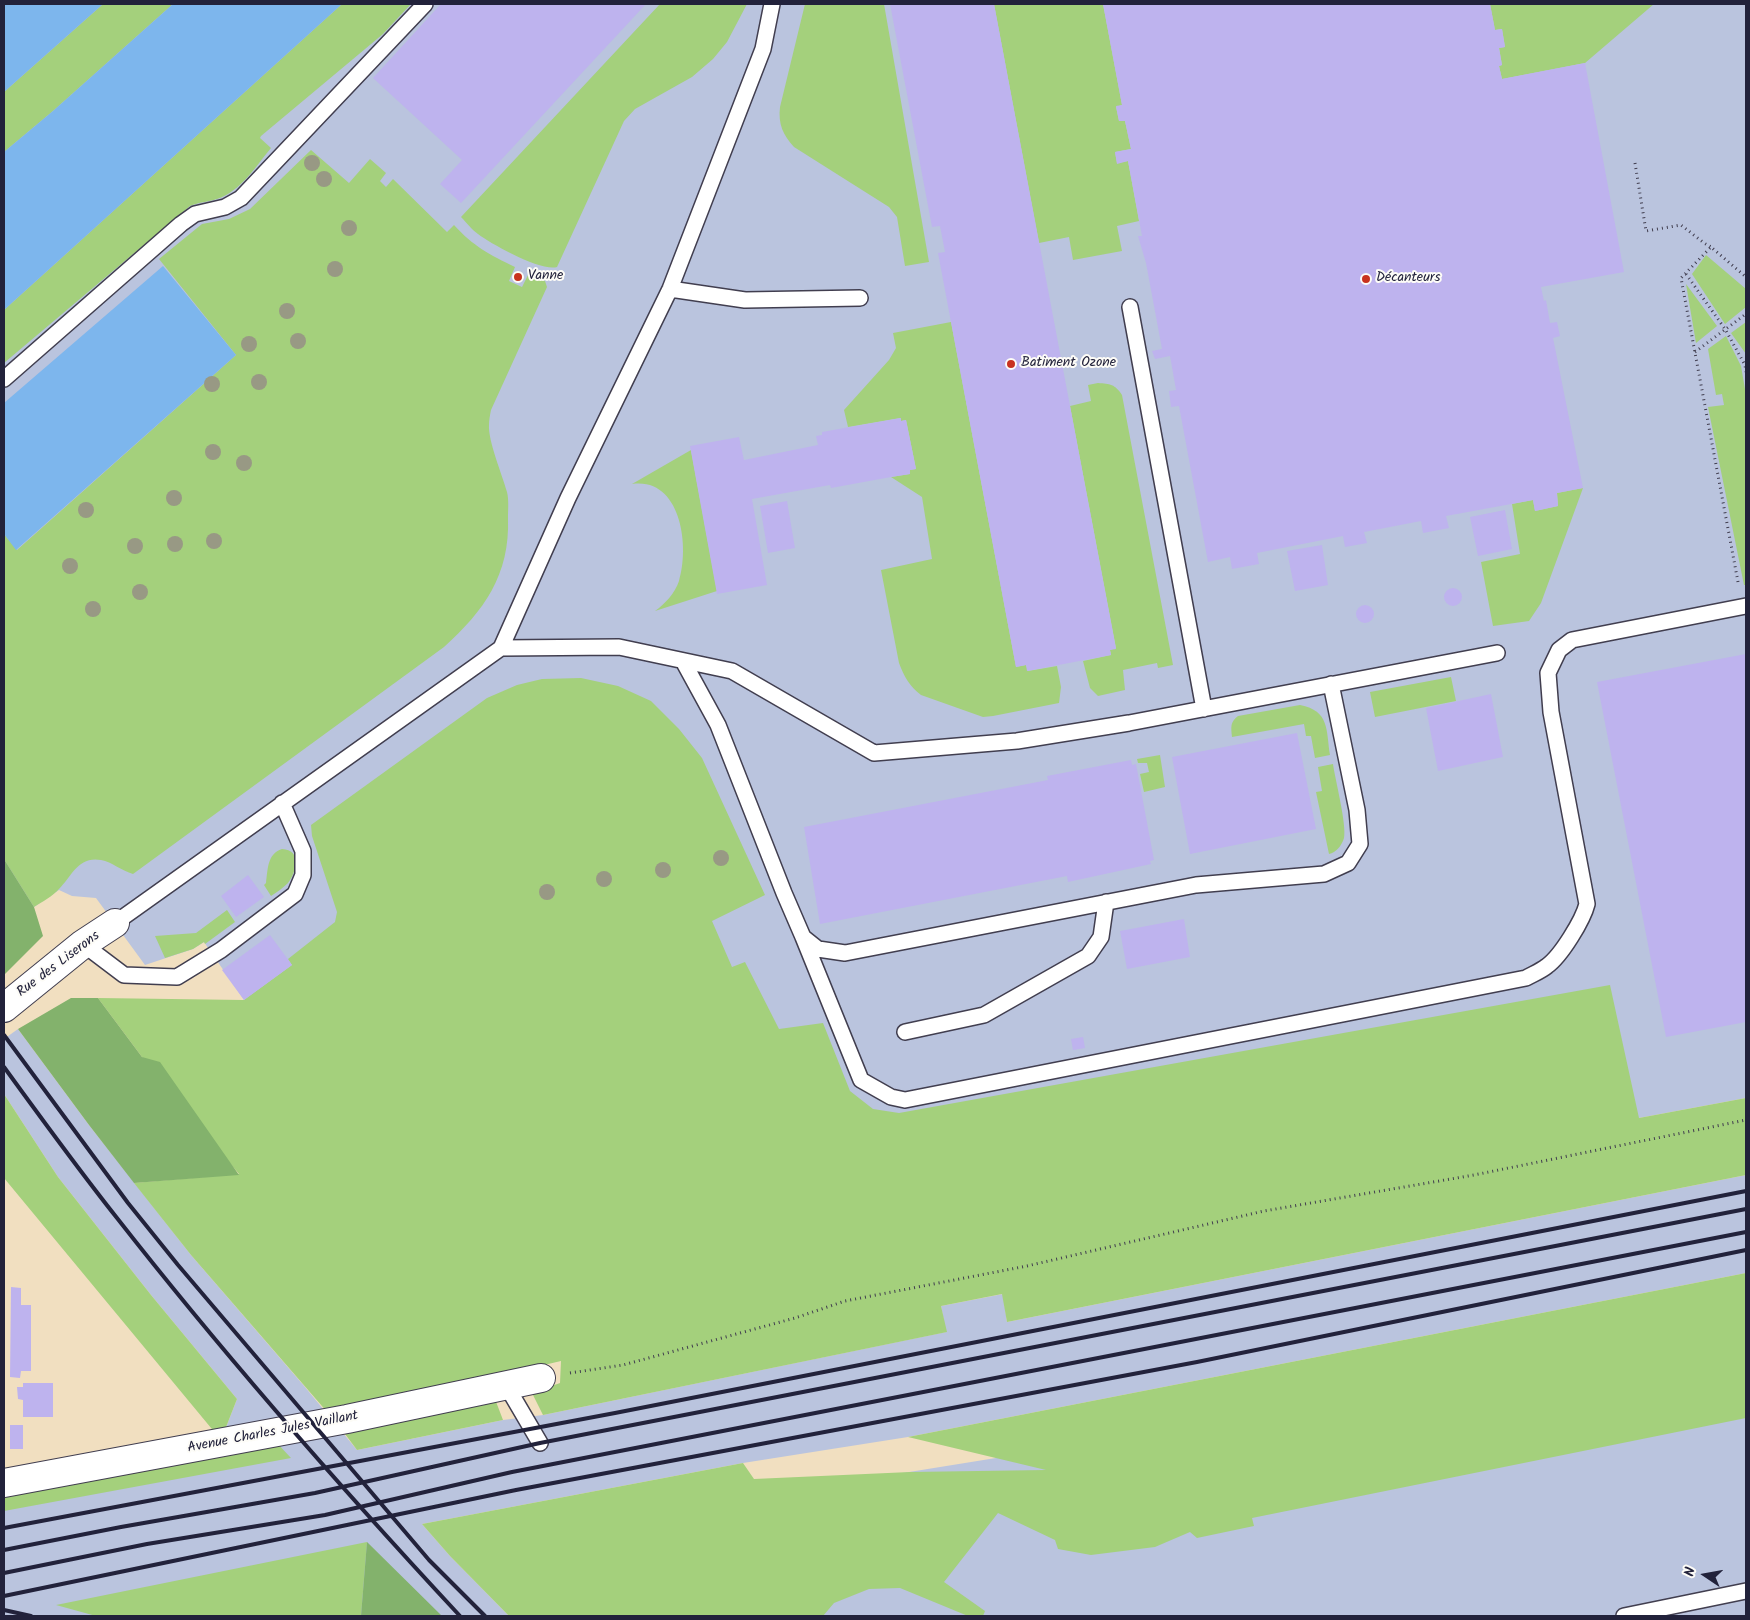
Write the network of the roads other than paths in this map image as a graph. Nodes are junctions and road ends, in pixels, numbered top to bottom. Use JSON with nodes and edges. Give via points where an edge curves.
{"nodes":[{"id":1,"x":425,"y":4,"type":"edge"},
{"id":2,"x":772,"y":4,"type":"edge"},
{"id":3,"x":670,"y":289,"type":"junction"},
{"id":4,"x":860,"y":298,"type":"dead end"},
{"id":5,"x":1130,"y":307,"type":"dead end"},
{"id":6,"x":4,"y":379,"type":"edge"},
{"id":7,"x":1744,"y":606,"type":"edge"},
{"id":8,"x":501,"y":648,"type":"junction"},
{"id":9,"x":1497,"y":653,"type":"dead end"},
{"id":10,"x":683,"y":661,"type":"junction"},
{"id":11,"x":1331,"y":684,"type":"junction"},
{"id":12,"x":1204,"y":709,"type":"junction"},
{"id":13,"x":282,"y":803,"type":"junction"},
{"id":14,"x":1106,"y":902,"type":"junction"},
{"id":15,"x":116,"y":923,"type":"joint"},
{"id":16,"x":803,"y":937,"type":"junction"},
{"id":17,"x":83,"y":944,"type":"junction"},
{"id":18,"x":4,"y":1008,"type":"edge"},
{"id":19,"x":905,"y":1032,"type":"dead end"},
{"id":20,"x":541,"y":1378,"type":"road end"},
{"id":21,"x":506,"y":1386,"type":"junction"},
{"id":22,"x":540,"y":1443,"type":"dead end"},
{"id":23,"x":4,"y":1483,"type":"edge"},
{"id":24,"x":1746,"y":1591,"type":"edge"},
{"id":25,"x":1624,"y":1616,"type":"edge"}],
"edges":[{"from":1,"to":6,"type":"lane","via":[[241,198],[225,207],[194,214]]},
{"from":2,"to":3,"type":"lane","via":[[763,49]]},
{"from":3,"to":4,"type":"lane","via":[[745,300]]},
{"from":3,"to":8,"type":"lane","via":[[568,498]]},
{"from":5,"to":12,"type":"lane"},
{"from":7,"to":16,"type":"lane","via":[[1572,640],[1559,650],[1548,672],[1551,712],[1587,904],[1573,935],[1548,966],[1526,978],[905,1100],[891,1098],[860,1080]]},
{"from":8,"to":10,"type":"lane","via":[[620,647]]},
{"from":8,"to":13,"type":"lane"},
{"from":9,"to":11,"type":"lane"},
{"from":10,"to":12,"type":"lane","via":[[732,671],[874,753],[1017,741]]},
{"from":10,"to":16,"type":"lane","via":[[718,725]]},
{"from":11,"to":12,"type":"lane"},
{"from":11,"to":14,"type":"lane","via":[[1357,810],[1360,844],[1348,863],[1324,874],[1196,885]]},
{"from":13,"to":15,"type":"lane"},
{"from":13,"to":17,"type":"lane","via":[[303,851],[304,875],[295,894],[221,950],[176,977],[124,975]]},
{"from":14,"to":16,"type":"lane","via":[[845,953],[818,949]]},
{"from":14,"to":19,"type":"lane","via":[[1100,937],[1088,956],[984,1014]]},
{"from":15,"to":17,"type":"street","name":"Rue des Liserons"},
{"from":17,"to":18,"type":"street","name":"Rue des Liserons"},
{"from":20,"to":21,"type":"street","name":"Avenue Charles Jules Vaillant"},
{"from":21,"to":22,"type":"lane"},
{"from":21,"to":23,"type":"street","name":"Avenue Charles Jules Vaillant"},
{"from":24,"to":25,"type":"lane"}]}
